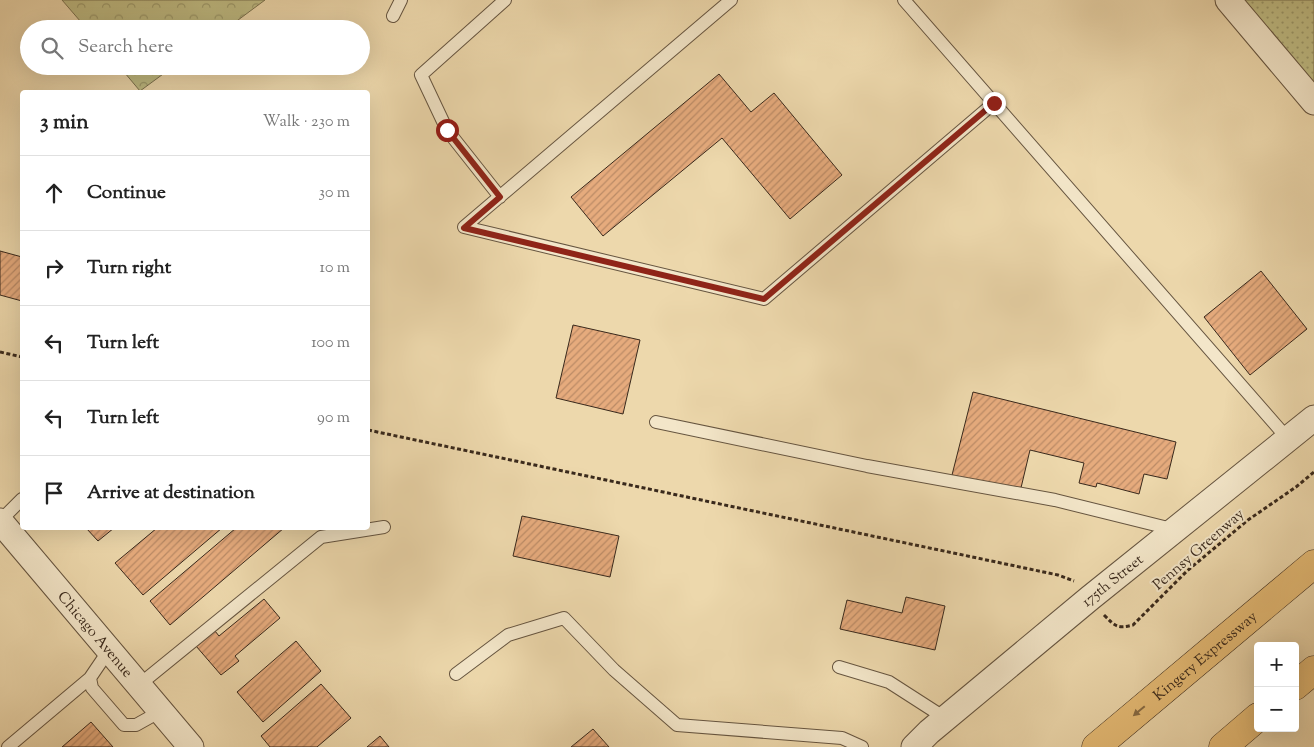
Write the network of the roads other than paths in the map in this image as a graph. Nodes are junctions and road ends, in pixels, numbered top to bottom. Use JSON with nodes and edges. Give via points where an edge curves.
{"nodes":[{"id":1,"x":401,"y":0,"type":"edge"},
{"id":2,"x":505,"y":0,"type":"edge"},
{"id":3,"x":731,"y":0,"type":"edge"},
{"id":4,"x":904,"y":0,"type":"edge"},
{"id":5,"x":1228,"y":0,"type":"edge"},
{"id":6,"x":393,"y":16,"type":"dead end"},
{"id":7,"x":1314,"y":102,"type":"edge"},
{"id":8,"x":994,"y":103,"type":"junction"},
{"id":9,"x":500,"y":197,"type":"junction"},
{"id":10,"x":1314,"y":418,"type":"edge"},
{"id":11,"x":656,"y":422,"type":"dead end"},
{"id":12,"x":1288,"y":439,"type":"junction"},
{"id":13,"x":20,"y":502,"type":"edge"},
{"id":14,"x":0,"y":521,"type":"edge"},
{"id":15,"x":384,"y":528,"type":"dead end"},
{"id":16,"x":1176,"y":530,"type":"junction"},
{"id":17,"x":1314,"y":550,"type":"edge"},
{"id":18,"x":1314,"y":564,"type":"edge"},
{"id":19,"x":1243,"y":624,"type":"junction"},
{"id":20,"x":109,"y":650,"type":"junction"},
{"id":21,"x":839,"y":667,"type":"dead end"},
{"id":22,"x":1314,"y":670,"type":"edge"},
{"id":23,"x":456,"y":674,"type":"dead end"},
{"id":24,"x":90,"y":678,"type":"junction"},
{"id":25,"x":1299,"y":683,"type":"edge"},
{"id":26,"x":139,"y":685,"type":"junction"},
{"id":27,"x":161,"y":711,"type":"junction"},
{"id":28,"x":946,"y":718,"type":"junction"},
{"id":29,"x":1254,"y":720,"type":"edge"},
{"id":30,"x":8,"y":747,"type":"edge"},
{"id":31,"x":191,"y":747,"type":"edge"},
{"id":32,"x":862,"y":747,"type":"edge"},
{"id":33,"x":914,"y":747,"type":"edge"},
{"id":34,"x":1096,"y":747,"type":"edge"},
{"id":35,"x":1223,"y":747,"type":"edge"}],
"edges":[{"from":1,"to":6,"type":"lane"},
{"from":2,"to":9,"type":"lane","via":[[421,75],[447,130]]},
{"from":3,"to":9,"type":"lane"},
{"from":4,"to":8,"type":"lane"},
{"from":5,"to":7,"type":"street"},
{"from":8,"to":9,"type":"lane","via":[[764,299],[464,228]]},
{"from":8,"to":12,"type":"lane"},
{"from":10,"to":12,"type":"street","name":"175th Street"},
{"from":11,"to":16,"type":"lane","via":[[867,466],[1055,500]]},
{"from":12,"to":16,"type":"street","name":"175th Street"},
{"from":13,"to":14,"type":"lane"},
{"from":14,"to":20,"type":"street","name":"Chicago Avenue"},
{"from":15,"to":26,"type":"lane","via":[[321,537]]},
{"from":16,"to":28,"type":"street","name":"175th Street"},
{"from":17,"to":19,"type":"highway"},
{"from":18,"to":19,"type":"highway","name":"Kingery Expressway"},
{"from":19,"to":34,"type":"highway","name":"Kingery Expressway","one_way":true},
{"from":20,"to":24,"type":"lane"},
{"from":20,"to":26,"type":"street","name":"Chicago Avenue"},
{"from":21,"to":28,"type":"lane","via":[[889,682]]},
{"from":22,"to":25,"type":"highway"},
{"from":23,"to":32,"type":"lane","via":[[508,635],[564,618],[614,670],[677,725],[842,738]]},
{"from":24,"to":27,"type":"lane","via":[[92,688],[124,725],[136,725]]},
{"from":24,"to":30,"type":"lane"},
{"from":26,"to":27,"type":"street","name":"Chicago Avenue"},
{"from":27,"to":31,"type":"street","name":"Chicago Avenue"},
{"from":28,"to":33,"type":"street","name":"175th Street"},
{"from":29,"to":35,"type":"highway"}]}
